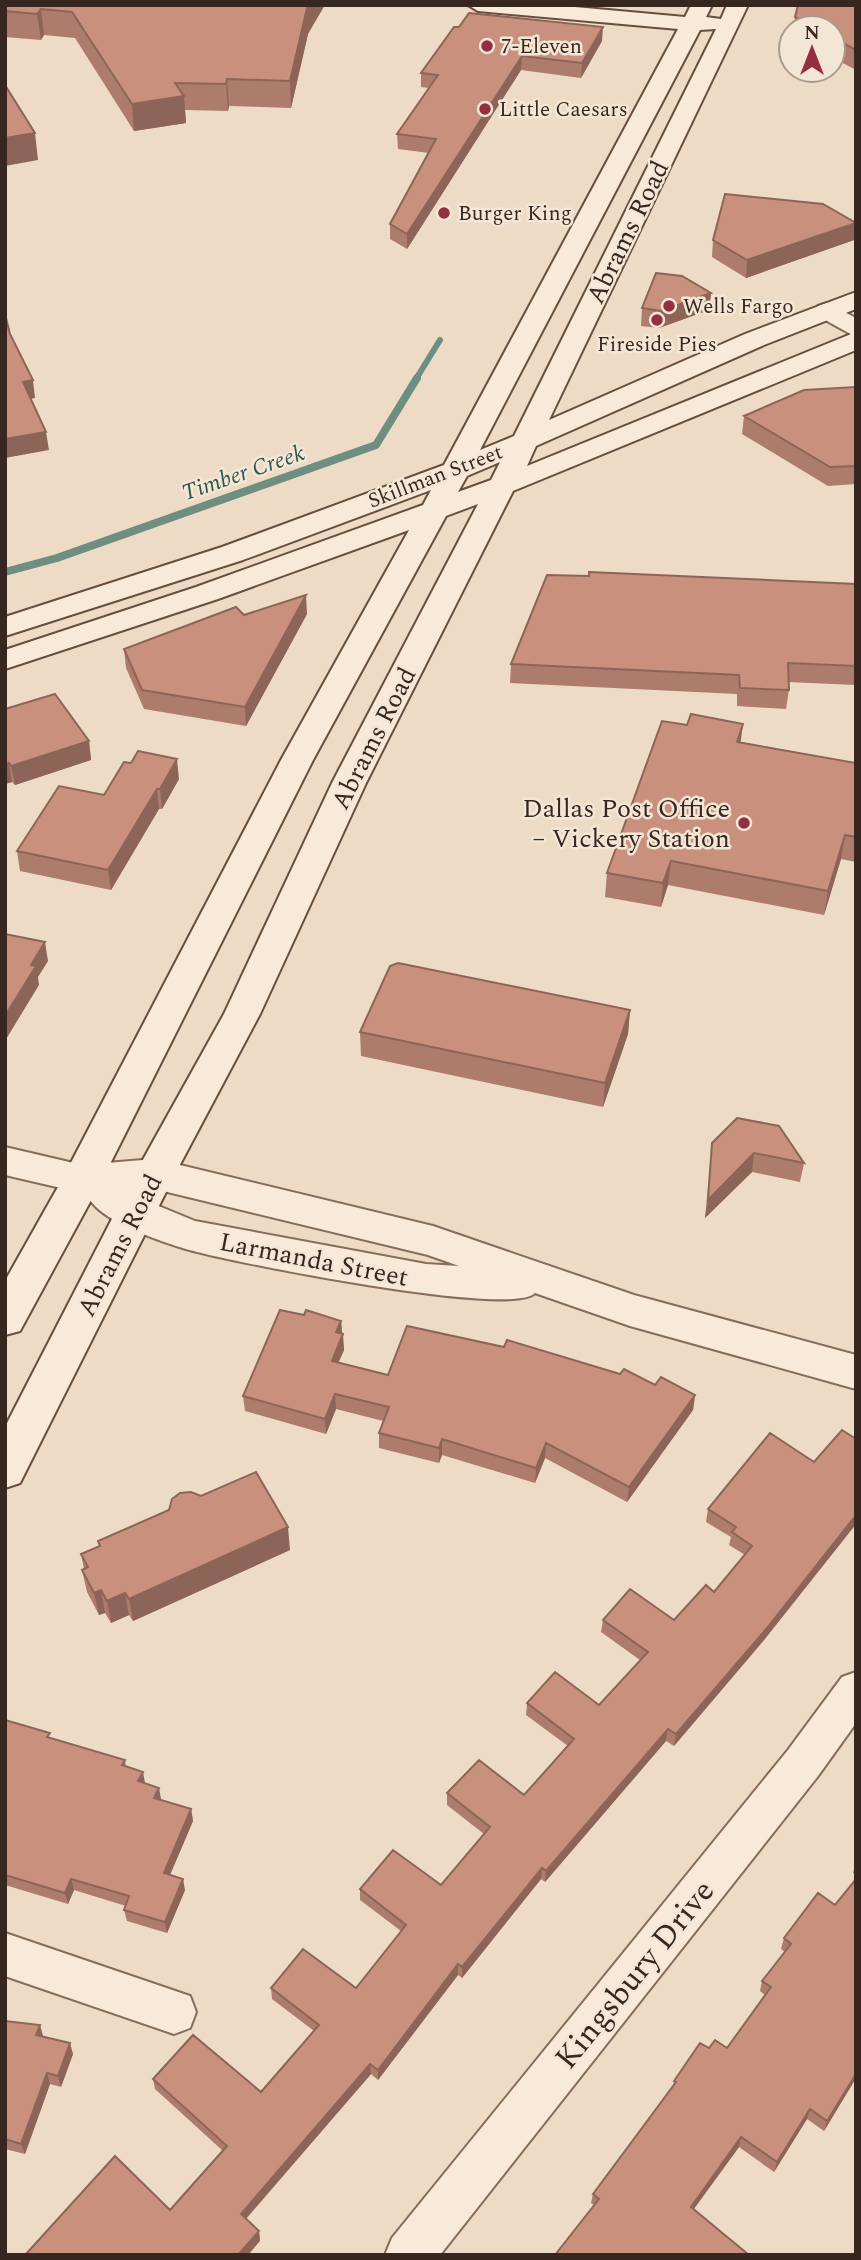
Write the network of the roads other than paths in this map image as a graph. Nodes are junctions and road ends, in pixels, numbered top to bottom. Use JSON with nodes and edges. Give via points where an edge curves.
{"nodes":[{"id":1,"x":478,"y":5,"type":"edge"},
{"id":2,"x":618,"y":5,"type":"edge"},
{"id":3,"x":697,"y":14,"type":"edge"},
{"id":4,"x":734,"y":14,"type":"edge"},
{"id":5,"x":603,"y":188,"type":"junction"},
{"id":6,"x":646,"y":193,"type":"junction"},
{"id":7,"x":856,"y":300,"type":"edge"},
{"id":8,"x":827,"y":310,"type":"junction"},
{"id":9,"x":856,"y":329,"type":"edge"},
{"id":10,"x":856,"y":340,"type":"edge"},
{"id":11,"x":558,"y":374,"type":"junction"},
{"id":12,"x":662,"y":383,"type":"junction"},
{"id":13,"x":525,"y":441,"type":"junction"},
{"id":14,"x":455,"y":471,"type":"junction"},
{"id":15,"x":499,"y":487,"type":"junction"},
{"id":16,"x":434,"y":511,"type":"junction"},
{"id":17,"x":5,"y":627,"type":"edge"},
{"id":18,"x":5,"y":660,"type":"edge"},
{"id":19,"x":290,"y":772,"type":"junction"},
{"id":20,"x":349,"y":783,"type":"junction"},
{"id":21,"x":5,"y":1161,"type":"edge"},
{"id":22,"x":155,"y":1174,"type":"junction"},
{"id":23,"x":82,"y":1180,"type":"junction"},
{"id":24,"x":135,"y":1213,"type":"junction"},
{"id":25,"x":559,"y":1287,"type":"junction"},
{"id":26,"x":5,"y":1319,"type":"edge"},
{"id":27,"x":856,"y":1373,"type":"edge"},
{"id":28,"x":5,"y":1470,"type":"edge"},
{"id":29,"x":856,"y":1690,"type":"edge"},
{"id":30,"x":5,"y":1954,"type":"edge"},
{"id":31,"x":174,"y":2012,"type":"dead end"},
{"id":32,"x":409,"y":2255,"type":"edge"}],
"edges":[{"from":1,"to":3,"type":"main road"},
{"from":2,"to":3,"type":"main road"},
{"from":3,"to":4,"type":"main road"},
{"from":3,"to":5,"type":"main road","name":"Abrams Road"},
{"from":4,"to":6,"type":"main road","name":"Abrams Road"},
{"from":5,"to":6,"type":"main road"},
{"from":5,"to":14,"type":"main road","name":"Abrams Road"},
{"from":6,"to":11,"type":"main road","name":"Abrams Road"},
{"from":7,"to":8,"type":"main road","name":"Skillman Street"},
{"from":8,"to":9,"type":"main road"},
{"from":8,"to":12,"type":"main road","name":"Skillman Street","via":[[741,344]]},
{"from":10,"to":15,"type":"main road","name":"Skillman Street"},
{"from":11,"to":12,"type":"main road","via":[[569,387],[586,391]]},
{"from":11,"to":13,"type":"main road","name":"Abrams Road"},
{"from":12,"to":13,"type":"main road","name":"Skillman Street"},
{"from":13,"to":14,"type":"main road","name":"Skillman Street"},
{"from":13,"to":15,"type":"main road","name":"Abrams Road"},
{"from":14,"to":16,"type":"main road","name":"Abrams Road"},
{"from":14,"to":17,"type":"main road","name":"Skillman Street","via":[[212,559]]},
{"from":15,"to":16,"type":"main road","name":"Skillman Street"},
{"from":15,"to":20,"type":"main road","name":"Abrams Road"},
{"from":16,"to":18,"type":"main road","name":"Skillman Street"},
{"from":16,"to":19,"type":"main road","name":"Abrams Road"},
{"from":19,"to":20,"type":"main road"},
{"from":19,"to":23,"type":"main road","name":"Abrams Road"},
{"from":20,"to":22,"type":"main road","name":"Abrams Road","via":[[242,1014]]},
{"from":21,"to":23,"type":"main road","name":"Larmanda Street"},
{"from":22,"to":23,"type":"main road","name":"Larmanda Street"},
{"from":22,"to":24,"type":"main road","name":"Abrams Road"},
{"from":22,"to":25,"type":"main road","name":"Larmanda Street","via":[[433,1241]]},
{"from":23,"to":24,"type":"main road","name":"Larmanda Street"},
{"from":23,"to":26,"type":"main road","name":"Abrams Road"},
{"from":24,"to":25,"type":"main road","name":"Larmanda Street","via":[[190,1235],[426,1280]]},
{"from":24,"to":28,"type":"main road","name":"Abrams Road"},
{"from":25,"to":27,"type":"main road","name":"Larmanda Street"},
{"from":29,"to":32,"type":"street","name":"Kingsbury Drive","via":[[803,1763]]},
{"from":30,"to":31,"type":"street"}]}
